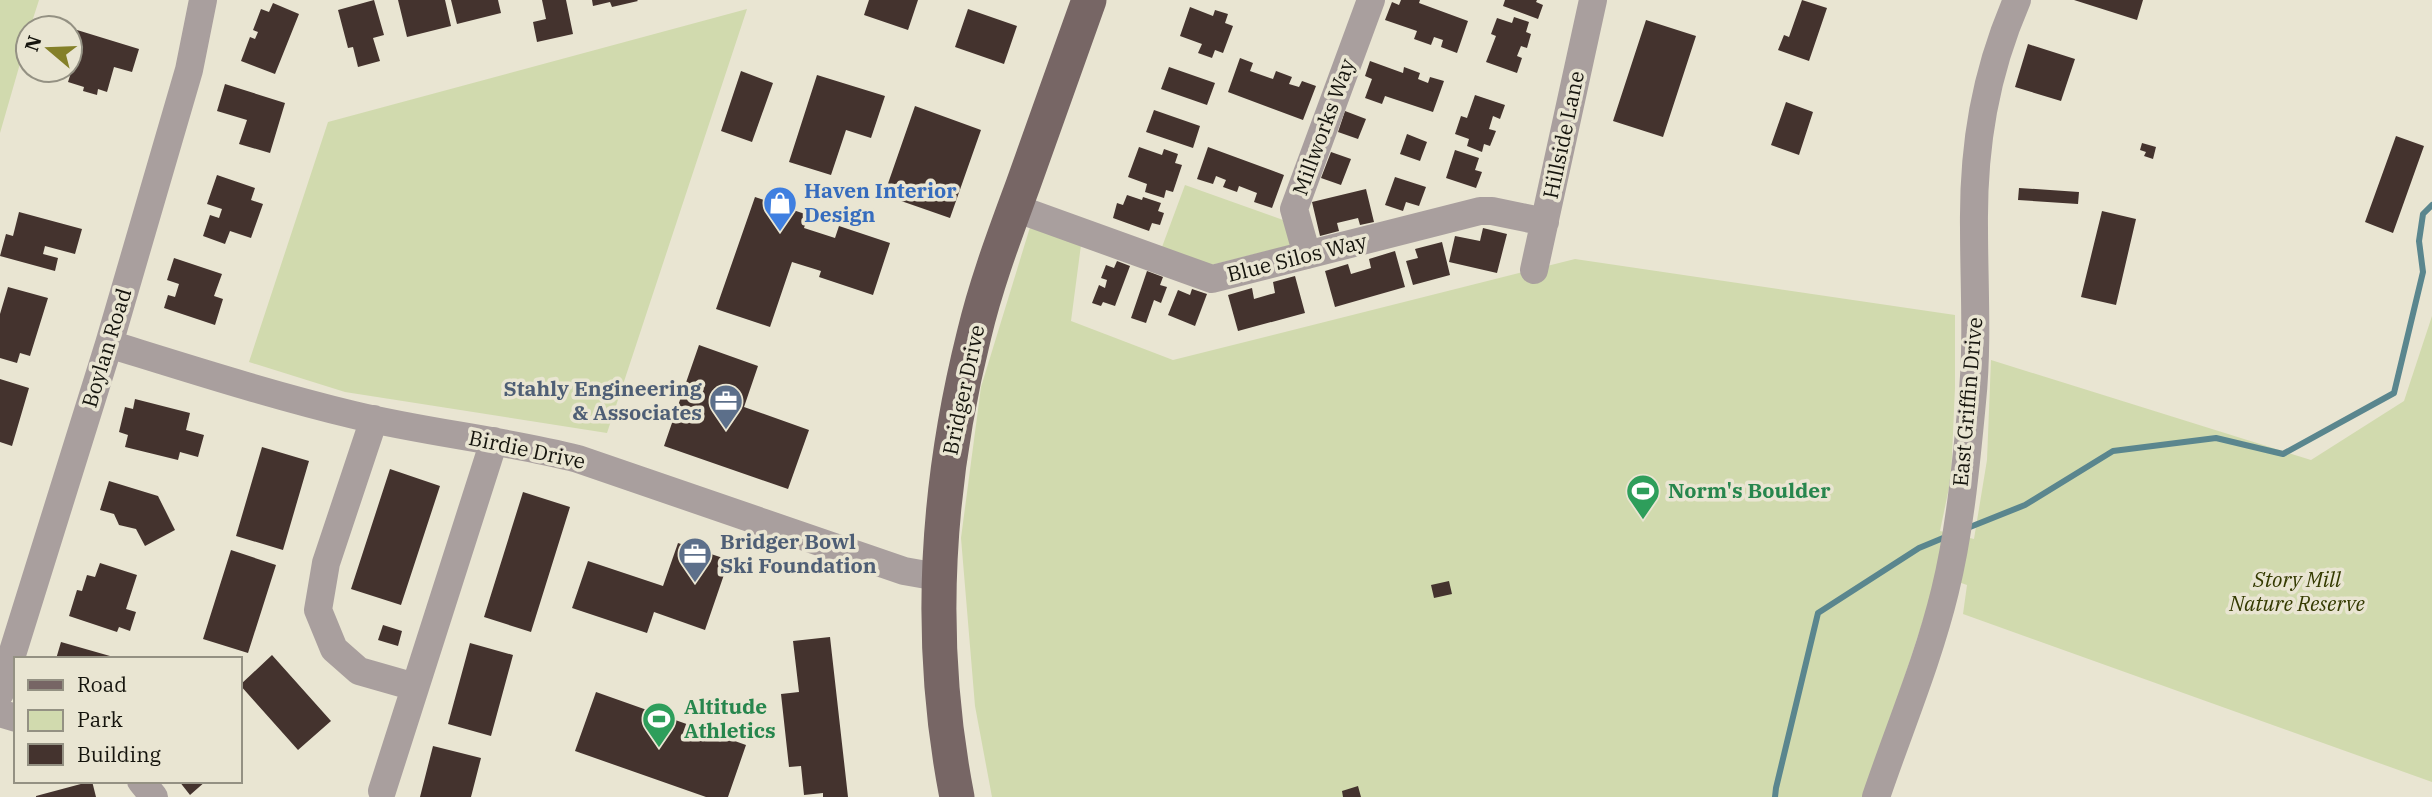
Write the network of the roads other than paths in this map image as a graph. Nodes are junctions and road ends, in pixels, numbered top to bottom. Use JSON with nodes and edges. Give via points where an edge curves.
{"nodes":[{"id":1,"x":203,"y":0,"type":"edge"},
{"id":2,"x":1089,"y":0,"type":"edge"},
{"id":3,"x":1371,"y":0,"type":"edge"},
{"id":4,"x":1593,"y":0,"type":"edge"},
{"id":5,"x":2017,"y":0,"type":"edge"},
{"id":6,"x":1015,"y":208,"type":"junction"},
{"id":7,"x":1545,"y":222,"type":"junction"},
{"id":8,"x":1307,"y":255,"type":"junction"},
{"id":9,"x":1534,"y":270,"type":"dead end"},
{"id":10,"x":109,"y":344,"type":"junction"},
{"id":11,"x":374,"y":419,"type":"junction"},
{"id":12,"x":494,"y":441,"type":"junction"},
{"id":13,"x":938,"y":577,"type":"junction"},
{"id":14,"x":415,"y":687,"type":"junction"},
{"id":15,"x":0,"y":693,"type":"edge"},
{"id":16,"x":143,"y":783,"type":"edge"},
{"id":17,"x":382,"y":791,"type":"dead end"},
{"id":18,"x":154,"y":797,"type":"edge"},
{"id":19,"x":957,"y":797,"type":"edge"},
{"id":20,"x":1876,"y":797,"type":"edge"}],
"edges":[{"from":1,"to":10,"type":"street","name":"Boylan Road","via":[[189,70]]},
{"from":2,"to":6,"type":"main road","name":"Bridger Drive"},
{"from":3,"to":8,"type":"street","name":"Millworks Way","via":[[1294,209]]},
{"from":4,"to":7,"type":"street","name":"Hillside Lane"},
{"from":5,"to":20,"type":"street","name":"East Griffin Drive","via":[[1999,41],[1980,119],[1974,225],[1977,349],[1951,559],[1937,620]]},
{"from":6,"to":8,"type":"street","name":"Blue Silos Way","via":[[1212,279]]},
{"from":6,"to":13,"type":"main road","name":"Bridger Drive","via":[[984,298],[959,400],[947,469]]},
{"from":7,"to":8,"type":"street","name":"Blue Silos Way","via":[[1480,211]]},
{"from":7,"to":9,"type":"street","name":"Hillside Lane"},
{"from":10,"to":11,"type":"street","name":"Birdie Drive"},
{"from":10,"to":15,"type":"street","name":"Boylan Road"},
{"from":11,"to":12,"type":"street","name":"Birdie Drive"},
{"from":11,"to":14,"type":"street","via":[[326,563],[318,610],[334,649],[359,671]]},
{"from":12,"to":13,"type":"street","name":"Birdie Drive","via":[[578,459],[904,571]]},
{"from":12,"to":14,"type":"street"},
{"from":13,"to":19,"type":"main road","name":"Bridger Drive","via":[[940,672]]},
{"from":14,"to":17,"type":"street"},
{"from":16,"to":18,"type":"street"}]}
